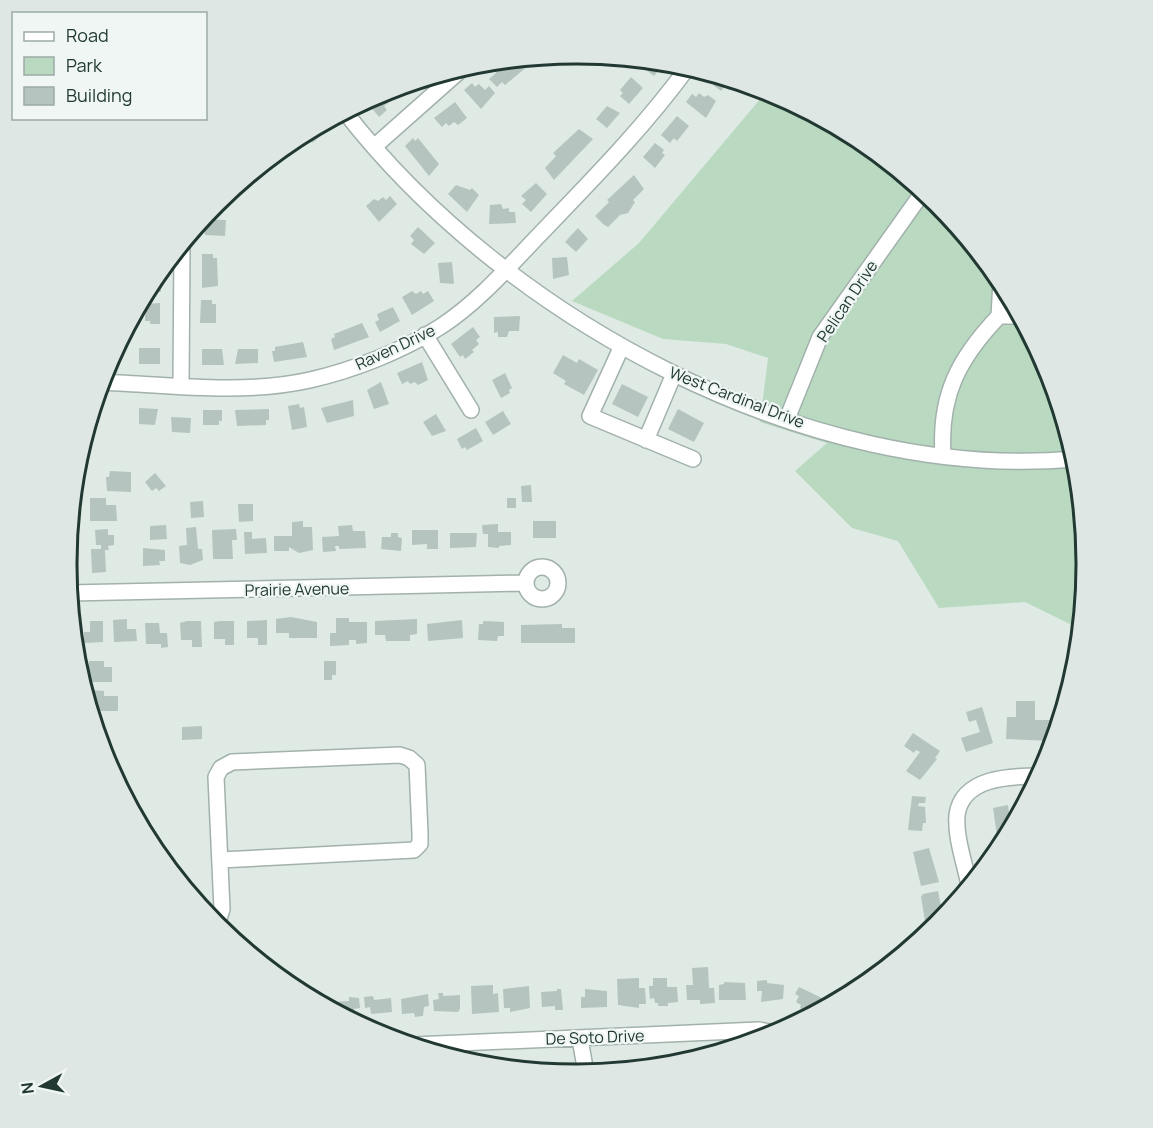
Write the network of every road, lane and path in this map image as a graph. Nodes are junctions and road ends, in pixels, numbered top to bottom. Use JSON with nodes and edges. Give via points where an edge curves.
{"nodes":[{"id":1,"x":682,"y":76,"type":"edge"},
{"id":2,"x":447,"y":82,"type":"edge"},
{"id":3,"x":351,"y":119,"type":"edge"},
{"id":4,"x":375,"y":146,"type":"junction"},
{"id":5,"x":918,"y":199,"type":"edge"},
{"id":6,"x":182,"y":258,"type":"edge"},
{"id":7,"x":505,"y":270,"type":"junction"},
{"id":8,"x":1000,"y":299,"type":"edge"},
{"id":9,"x":999,"y":316,"type":"junction"},
{"id":10,"x":1010,"y":316,"type":"edge"},
{"id":11,"x":425,"y":335,"type":"junction"},
{"id":12,"x":621,"y":348,"type":"junction"},
{"id":13,"x":674,"y":374,"type":"junction"},
{"id":14,"x":112,"y":383,"type":"edge"},
{"id":15,"x":181,"y":386,"type":"junction"},
{"id":16,"x":471,"y":410,"type":"dead end"},
{"id":17,"x":788,"y":419,"type":"junction"},
{"id":18,"x":646,"y":440,"type":"junction"},
{"id":19,"x":943,"y":455,"type":"junction"},
{"id":20,"x":693,"y":459,"type":"dead end"},
{"id":21,"x":1064,"y":459,"type":"edge"},
{"id":22,"x":525,"y":584,"type":"dead end"},
{"id":23,"x":78,"y":593,"type":"edge"},
{"id":24,"x":1028,"y":777,"type":"edge"},
{"id":25,"x":220,"y":860,"type":"junction"},
{"id":26,"x":967,"y":875,"type":"edge"},
{"id":27,"x":220,"y":914,"type":"edge"},
{"id":28,"x":754,"y":1030,"type":"edge"},
{"id":29,"x":580,"y":1039,"type":"junction"},
{"id":30,"x":440,"y":1044,"type":"edge"},
{"id":31,"x":584,"y":1063,"type":"edge"}],
"edges":[{"from":1,"to":7,"type":"street","name":"Raven Drive","via":[[659,107]]},
{"from":2,"to":4,"type":"street"},
{"from":3,"to":4,"type":"street","name":"West Cardinal Drive"},
{"from":4,"to":7,"type":"street","name":"West Cardinal Drive","via":[[427,202]]},
{"from":5,"to":17,"type":"street","name":"Pelican Drive","via":[[820,337]]},
{"from":6,"to":15,"type":"street"},
{"from":7,"to":11,"type":"street","name":"Raven Drive","via":[[486,290]]},
{"from":7,"to":12,"type":"street","name":"West Cardinal Drive","via":[[532,292]]},
{"from":8,"to":9,"type":"street"},
{"from":9,"to":10,"type":"street"},
{"from":9,"to":19,"type":"street","via":[[965,353],[957,370],[944,410]]},
{"from":11,"to":15,"type":"street","name":"Raven Drive","via":[[356,367],[310,380],[268,386]]},
{"from":11,"to":16,"type":"street"},
{"from":12,"to":13,"type":"street","name":"West Cardinal Drive"},
{"from":12,"to":18,"type":"street","via":[[590,416]]},
{"from":13,"to":17,"type":"street","name":"West Cardinal Drive"},
{"from":13,"to":18,"type":"street"},
{"from":14,"to":15,"type":"street","name":"Raven Drive"},
{"from":17,"to":19,"type":"street","name":"West Cardinal Drive","via":[[892,448]]},
{"from":18,"to":20,"type":"street"},
{"from":19,"to":21,"type":"street","name":"West Cardinal Drive"},
{"from":22,"to":23,"type":"street","name":"Prairie Avenue"},
{"from":24,"to":26,"type":"street","via":[[993,780],[969,793],[962,803],[957,815],[958,831]]},
{"from":25,"to":25,"type":"street","via":[[414,850],[420,844],[417,765],[400,755],[232,762],[221,768],[216,777]]},
{"from":25,"to":27,"type":"street"},
{"from":28,"to":29,"type":"street","name":"De Soto Drive"},
{"from":29,"to":30,"type":"street","name":"De Soto Drive"},
{"from":29,"to":31,"type":"street"}]}
